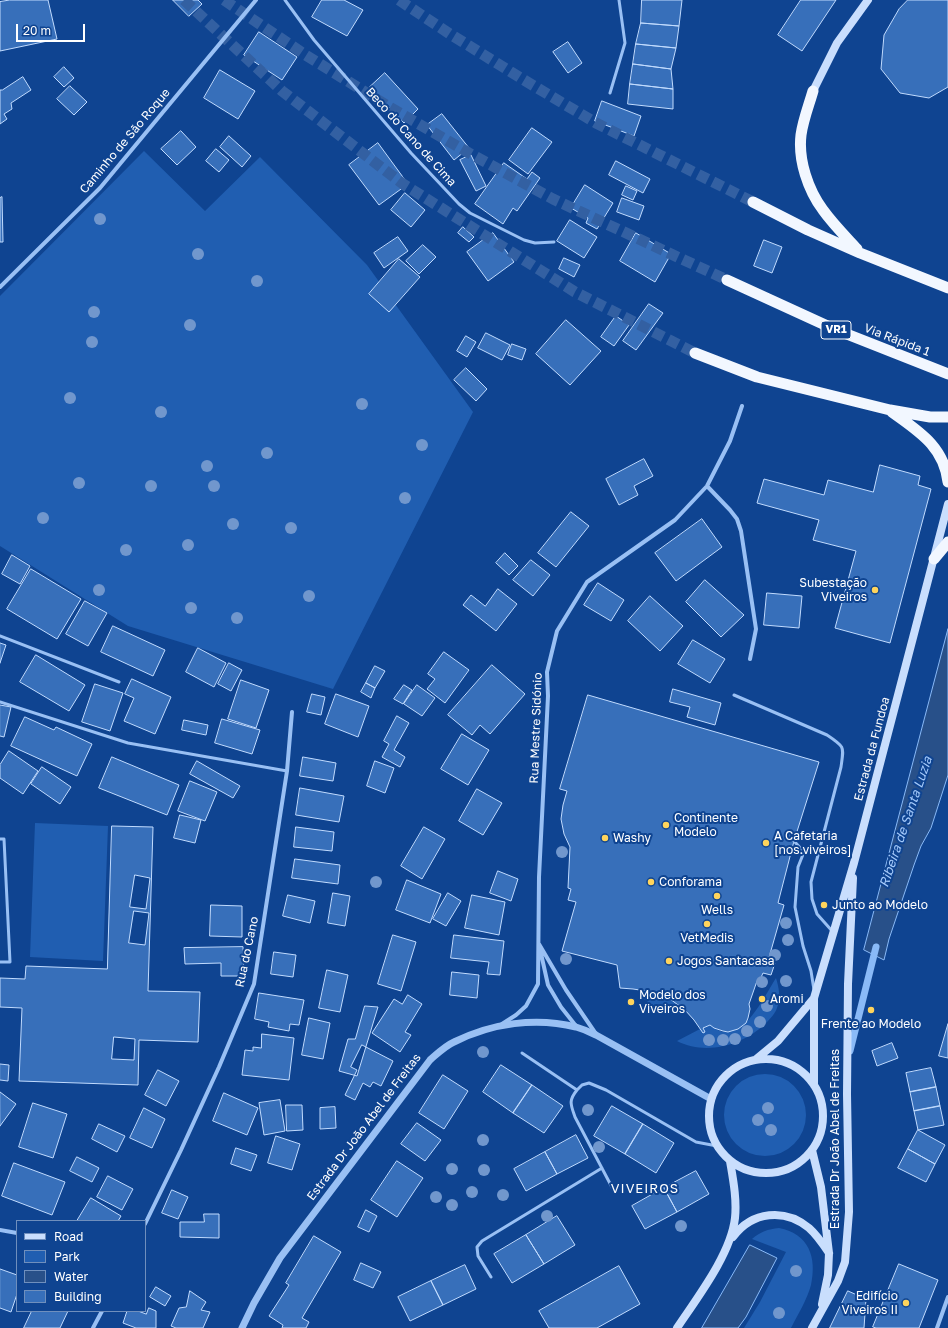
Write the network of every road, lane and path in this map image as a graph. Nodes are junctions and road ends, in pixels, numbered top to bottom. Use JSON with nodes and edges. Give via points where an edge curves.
{"nodes":[{"id":1,"x":256,"y":0,"type":"edge"},
{"id":2,"x":285,"y":0,"type":"edge"},
{"id":3,"x":619,"y":0,"type":"edge"},
{"id":4,"x":868,"y":0,"type":"edge"},
{"id":5,"x":813,"y":91,"type":"joint"},
{"id":6,"x":610,"y":93,"type":"dead end"},
{"id":7,"x":752,"y":202,"type":"tunnel mouth"},
{"id":8,"x":554,"y":242,"type":"dead end"},
{"id":9,"x":860,"y":253,"type":"junction"},
{"id":10,"x":727,"y":280,"type":"tunnel mouth"},
{"id":11,"x":0,"y":287,"type":"edge"},
{"id":12,"x":948,"y":288,"type":"edge"},
{"id":13,"x":695,"y":353,"type":"tunnel mouth"},
{"id":14,"x":948,"y":374,"type":"edge"},
{"id":15,"x":742,"y":406,"type":"dead end"},
{"id":16,"x":890,"y":410,"type":"junction"},
{"id":17,"x":948,"y":417,"type":"edge"},
{"id":18,"x":948,"y":482,"type":"edge"},
{"id":19,"x":707,"y":486,"type":"junction"},
{"id":20,"x":948,"y":504,"type":"edge"},
{"id":21,"x":948,"y":542,"type":"edge"},
{"id":22,"x":934,"y":559,"type":"junction"},
{"id":23,"x":0,"y":636,"type":"edge"},
{"id":24,"x":750,"y":659,"type":"dead end"},
{"id":25,"x":119,"y":682,"type":"dead end"},
{"id":26,"x":734,"y":695,"type":"dead end"},
{"id":27,"x":0,"y":702,"type":"edge"},
{"id":28,"x":292,"y":712,"type":"dead end"},
{"id":29,"x":287,"y":771,"type":"junction"},
{"id":30,"x":0,"y":838,"type":"edge"},
{"id":31,"x":794,"y":841,"type":"dead end"},
{"id":32,"x":854,"y":863,"type":"junction"},
{"id":33,"x":834,"y":933,"type":"junction"},
{"id":34,"x":538,"y":943,"type":"junction"},
{"id":35,"x":0,"y":962,"type":"edge"},
{"id":36,"x":815,"y":997,"type":"junction"},
{"id":37,"x":500,"y":1026,"type":"junction"},
{"id":38,"x":577,"y":1028,"type":"junction"},
{"id":39,"x":596,"y":1034,"type":"junction"},
{"id":40,"x":522,"y":1053,"type":"dead end"},
{"id":41,"x":755,"y":1060,"type":"junction"},
{"id":42,"x":814,"y":1086,"type":"junction"},
{"id":43,"x":577,"y":1090,"type":"junction"},
{"id":44,"x":712,"y":1099,"type":"junction"},
{"id":45,"x":717,"y":1146,"type":"junction"},
{"id":46,"x":812,"y":1150,"type":"junction"},
{"id":47,"x":730,"y":1160,"type":"junction"},
{"id":48,"x":602,"y":1168,"type":"junction"},
{"id":49,"x":615,"y":1193,"type":"dead end"},
{"id":50,"x":146,"y":1222,"type":"edge"},
{"id":51,"x":0,"y":1230,"type":"edge"},
{"id":52,"x":16,"y":1233,"type":"edge"},
{"id":53,"x":730,"y":1240,"type":"junction"},
{"id":54,"x":829,"y":1253,"type":"junction"},
{"id":55,"x":491,"y":1277,"type":"dead end"},
{"id":56,"x":948,"y":1297,"type":"edge"},
{"id":57,"x":101,"y":1312,"type":"edge"},
{"id":58,"x":820,"y":1313,"type":"junction"},
{"id":59,"x":93,"y":1328,"type":"edge"},
{"id":60,"x":242,"y":1328,"type":"edge"},
{"id":61,"x":677,"y":1328,"type":"edge"},
{"id":62,"x":812,"y":1328,"type":"edge"},
{"id":63,"x":936,"y":1328,"type":"edge"}],
"edges":[{"from":1,"to":11,"type":"street","name":"Caminho de São Roque","via":[[100,188]]},
{"from":2,"to":8,"type":"lane","name":"Beco do Cano de Cima","via":[[314,40],[458,204],[470,213],[524,240],[535,243]]},
{"from":3,"to":6,"type":"lane","via":[[625,42]]},
{"from":4,"to":5,"type":"main road","via":[[837,43]]},
{"from":5,"to":9,"type":"highway","via":[[801,137],[806,177],[822,210]]},
{"from":7,"to":9,"type":"highway"},
{"from":9,"to":12,"type":"highway"},
{"from":10,"to":14,"type":"highway","name":"Via Rápida 1","number":"VR1","via":[[834,329]]},
{"from":13,"to":16,"type":"highway","via":[[757,377]]},
{"from":15,"to":19,"type":"street","name":"Rua Mestre Sidónio","via":[[730,442]]},
{"from":16,"to":17,"type":"highway","via":[[930,418]]},
{"from":16,"to":18,"type":"highway","via":[[933,445],[947,470]]},
{"from":19,"to":24,"type":"street","via":[[737,518],[741,531],[756,629]]},
{"from":19,"to":34,"type":"street","name":"Rua Mestre Sidónio","via":[[675,520],[587,582],[557,630],[547,672]]},
{"from":20,"to":22,"type":"main road","name":"Estrada da Fundoa"},
{"from":21,"to":22,"type":"highway"},
{"from":22,"to":32,"type":"main road","name":"Estrada da Fundoa"},
{"from":23,"to":25,"type":"lane"},
{"from":26,"to":33,"type":"lane","via":[[827,735],[841,745],[844,751],[811,882],[812,899],[817,914]]},
{"from":27,"to":29,"type":"lane","via":[[128,743]]},
{"from":28,"to":29,"type":"street","name":"Rua do Cano"},
{"from":29,"to":50,"type":"street","name":"Rua do Cano","via":[[254,984],[182,1150]]},
{"from":30,"to":35,"type":"lane","via":[[4,839],[10,962]]},
{"from":31,"to":36,"type":"lane","via":[[804,852],[798,867],[796,907]]},
{"from":32,"to":33,"type":"main road","name":"Estrada da Fundoa"},
{"from":32,"to":58,"type":"main road","name":"Estrada Dr João Abel de Freitas","via":[[848,984],[849,1212],[845,1262],[838,1281]]},
{"from":33,"to":36,"type":"main road","name":"Estrada da Fundoa"},
{"from":34,"to":37,"type":"street","name":"Rua Mestre Sidónio","via":[[538,984],[526,1006]]},
{"from":34,"to":38,"type":"street","name":"Rua Mestre Sidónio","via":[[548,985]]},
{"from":34,"to":39,"type":"street"},
{"from":36,"to":41,"type":"main road","name":"Estrada da Fundoa","via":[[778,1042]]},
{"from":36,"to":42,"type":"main road","name":"Estrada da Fundoa"},
{"from":37,"to":38,"type":"street","name":"Estrada Dr João Abel de Freitas","via":[[550,1023]]},
{"from":37,"to":60,"type":"street","name":"Estrada Dr João Abel de Freitas","via":[[453,1042],[430,1060],[280,1258]]},
{"from":38,"to":39,"type":"street","name":"Estrada Dr João Abel de Freitas"},
{"from":39,"to":44,"type":"street","name":"Estrada Dr João Abel de Freitas"},
{"from":40,"to":43,"type":"lane"},
{"from":41,"to":42,"type":"main road","via":[[782,1061],[806,1075]]},
{"from":41,"to":44,"type":"main road","via":[[740,1065],[728,1073],[718,1085]]},
{"from":42,"to":46,"type":"main road","via":[[821,1101],[823,1118],[820,1135]]},
{"from":43,"to":45,"type":"lane","via":[[582,1085],[590,1083],[696,1142]]},
{"from":43,"to":48,"type":"lane","via":[[571,1103],[575,1117]]},
{"from":44,"to":45,"type":"main road","via":[[709,1115],[711,1131]]},
{"from":45,"to":47,"type":"main road"},
{"from":46,"to":47,"type":"main road","via":[[795,1165],[774,1172],[752,1172]]},
{"from":46,"to":54,"type":"main road","name":"Estrada Dr João Abel de Freitas","via":[[822,1187]]},
{"from":47,"to":53,"type":"main road","via":[[735,1203]]},
{"from":48,"to":49,"type":"lane"},
{"from":48,"to":55,"type":"lane","via":[[482,1241],[477,1247],[478,1256]]},
{"from":51,"to":52,"type":"street"},
{"from":53,"to":54,"type":"main road","via":[[747,1222],[764,1215],[784,1215],[809,1229]]},
{"from":53,"to":61,"type":"main road","via":[[709,1279]]},
{"from":54,"to":58,"type":"main road","name":"Estrada Dr João Abel de Freitas","via":[[828,1275]]},
{"from":56,"to":63,"type":"street"},
{"from":57,"to":59,"type":"street"},
{"from":58,"to":62,"type":"main road","name":"Estrada Dr João Abel de Freitas"}]}
